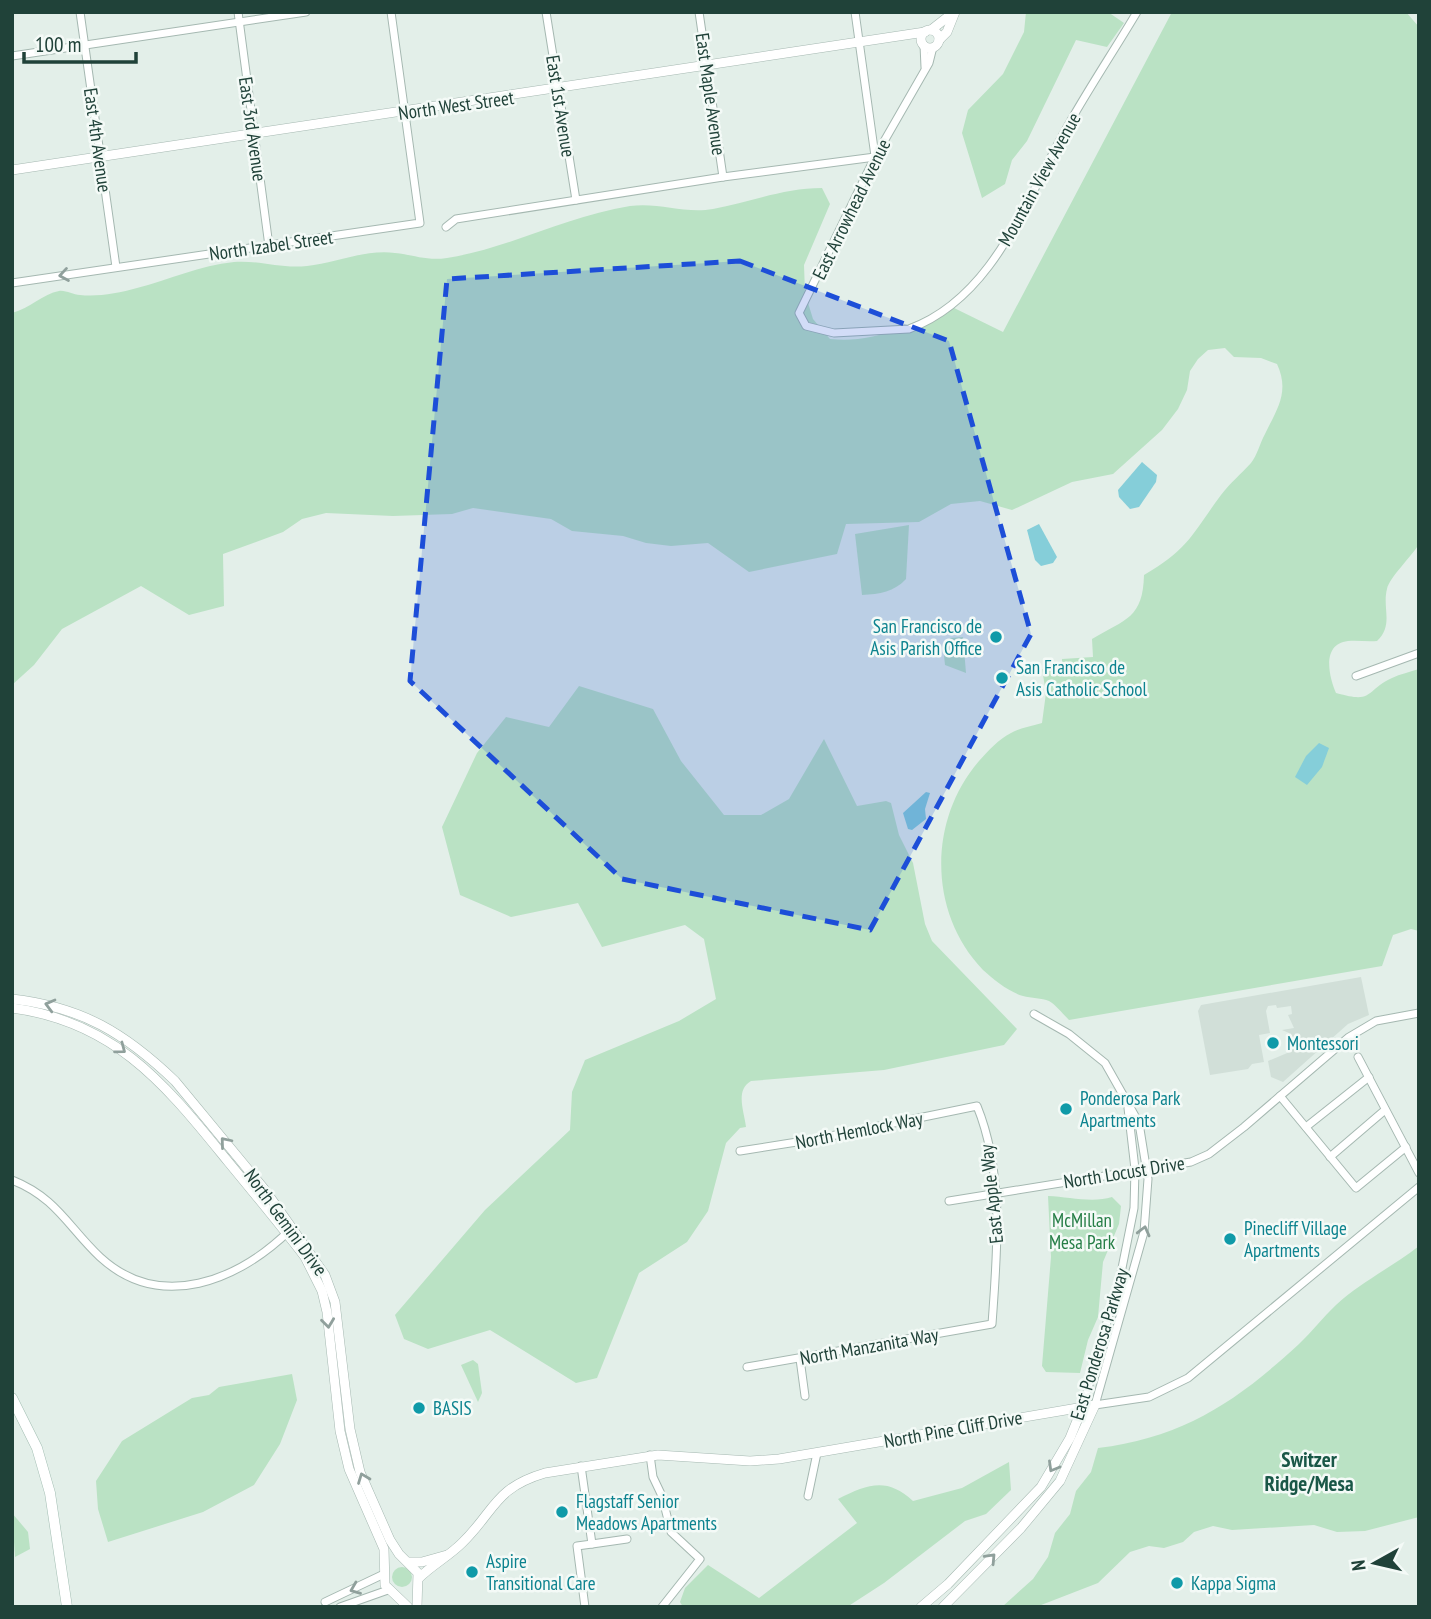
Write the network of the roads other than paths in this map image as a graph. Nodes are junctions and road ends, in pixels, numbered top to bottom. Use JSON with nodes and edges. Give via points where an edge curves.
{"nodes":[{"id":1,"x":80,"y":12,"type":"edge"},
{"id":2,"x":238,"y":12,"type":"edge"},
{"id":3,"x":306,"y":12,"type":"edge"},
{"id":4,"x":391,"y":12,"type":"edge"},
{"id":5,"x":546,"y":12,"type":"edge"},
{"id":6,"x":699,"y":12,"type":"edge"},
{"id":7,"x":855,"y":12,"type":"edge"},
{"id":8,"x":954,"y":12,"type":"edge"},
{"id":9,"x":1137,"y":12,"type":"edge"},
{"id":10,"x":240,"y":22,"type":"junction"},
{"id":11,"x":929,"y":39,"type":"junction"},
{"id":12,"x":859,"y":44,"type":"junction"},
{"id":13,"x":85,"y":45,"type":"junction"},
{"id":14,"x":12,"y":55,"type":"edge"},
{"id":15,"x":707,"y":67,"type":"junction"},
{"id":16,"x":557,"y":90,"type":"junction"},
{"id":17,"x":405,"y":112,"type":"junction"},
{"id":18,"x":254,"y":134,"type":"junction"},
{"id":19,"x":875,"y":157,"type":"junction"},
{"id":20,"x":100,"y":158,"type":"junction"},
{"id":21,"x":12,"y":170,"type":"edge"},
{"id":22,"x":723,"y":177,"type":"junction"},
{"id":23,"x":576,"y":200,"type":"junction"},
{"id":24,"x":446,"y":227,"type":"dead end"},
{"id":25,"x":269,"y":246,"type":"junction"},
{"id":26,"x":116,"y":267,"type":"junction"},
{"id":27,"x":12,"y":283,"type":"edge"},
{"id":28,"x":834,"y":333,"type":"joint"},
{"id":29,"x":1419,"y":653,"type":"edge"},
{"id":30,"x":1356,"y":676,"type":"dead end"},
{"id":31,"x":12,"y":999,"type":"edge"},
{"id":32,"x":12,"y":1007,"type":"edge"},
{"id":33,"x":1419,"y":1013,"type":"edge"},
{"id":34,"x":1034,"y":1014,"type":"dead end"},
{"id":35,"x":1359,"y":1057,"type":"dead end"},
{"id":36,"x":1368,"y":1077,"type":"junction"},
{"id":37,"x":1280,"y":1096,"type":"junction"},
{"id":38,"x":977,"y":1106,"type":"joint"},
{"id":39,"x":1128,"y":1108,"type":"junction"},
{"id":40,"x":1385,"y":1110,"type":"junction"},
{"id":41,"x":1306,"y":1127,"type":"junction"},
{"id":42,"x":1406,"y":1147,"type":"junction"},
{"id":43,"x":740,"y":1151,"type":"dead end"},
{"id":44,"x":1331,"y":1157,"type":"junction"},
{"id":45,"x":1146,"y":1167,"type":"junction"},
{"id":46,"x":1135,"y":1169,"type":"junction"},
{"id":47,"x":1419,"y":1173,"type":"edge"},
{"id":48,"x":12,"y":1180,"type":"edge"},
{"id":49,"x":1419,"y":1188,"type":"edge"},
{"id":50,"x":995,"y":1194,"type":"junction"},
{"id":51,"x":949,"y":1201,"type":"dead end"},
{"id":52,"x":290,"y":1230,"type":"junction"},
{"id":53,"x":1121,"y":1272,"type":"junction"},
{"id":54,"x":1131,"y":1275,"type":"junction"},
{"id":55,"x":992,"y":1324,"type":"joint"},
{"id":56,"x":800,"y":1359,"type":"junction"},
{"id":57,"x":747,"y":1367,"type":"dead end"},
{"id":58,"x":805,"y":1396,"type":"dead end"},
{"id":59,"x":12,"y":1398,"type":"edge"},
{"id":60,"x":1095,"y":1405,"type":"junction"},
{"id":61,"x":1083,"y":1406,"type":"junction"},
{"id":62,"x":817,"y":1453,"type":"junction"},
{"id":63,"x":650,"y":1455,"type":"junction"},
{"id":64,"x":581,"y":1466,"type":"junction"},
{"id":65,"x":1038,"y":1490,"type":"junction"},
{"id":66,"x":808,"y":1496,"type":"dead end"},
{"id":67,"x":1047,"y":1497,"type":"junction"},
{"id":68,"x":627,"y":1539,"type":"dead end"},
{"id":69,"x":592,"y":1544,"type":"junction"},
{"id":70,"x":448,"y":1554,"type":"junction"},
{"id":71,"x":407,"y":1562,"type":"junction"},
{"id":72,"x":385,"y":1571,"type":"junction"},
{"id":73,"x":419,"y":1578,"type":"junction"},
{"id":74,"x":416,"y":1588,"type":"junction"},
{"id":75,"x":387,"y":1590,"type":"junction"},
{"id":76,"x":397,"y":1595,"type":"junction"},
{"id":77,"x":325,"y":1602,"type":"dead end"},
{"id":78,"x":67,"y":1607,"type":"edge"},
{"id":79,"x":340,"y":1607,"type":"edge"},
{"id":80,"x":408,"y":1607,"type":"edge"},
{"id":81,"x":417,"y":1607,"type":"edge"},
{"id":82,"x":585,"y":1607,"type":"edge"},
{"id":83,"x":662,"y":1607,"type":"edge"},
{"id":84,"x":921,"y":1607,"type":"edge"},
{"id":85,"x":943,"y":1607,"type":"edge"}],
"edges":[{"from":1,"to":13,"type":"street","name":"East 4th Avenue"},
{"from":2,"to":10,"type":"street","name":"East 3rd Avenue"},
{"from":3,"to":10,"type":"street"},
{"from":4,"to":17,"type":"street"},
{"from":5,"to":16,"type":"street","name":"East 1st Avenue"},
{"from":6,"to":15,"type":"street","name":"East Maple Avenue"},
{"from":7,"to":12,"type":"street"},
{"from":8,"to":11,"type":"street","name":"East Arrowhead Avenue","via":[[947,32]]},
{"from":9,"to":28,"type":"street","name":"Mountain View Avenue","via":[[1070,122],[1013,230],[966,293],[909,329]]},
{"from":10,"to":13,"type":"street"},
{"from":10,"to":18,"type":"street","name":"East 3rd Avenue"},
{"from":11,"to":12,"type":"street","name":"North West Street","via":[[900,36]]},
{"from":11,"to":19,"type":"street","name":"East Arrowhead Avenue","via":[[925,67]]},
{"from":12,"to":15,"type":"street","name":"North West Street"},
{"from":12,"to":19,"type":"street"},
{"from":13,"to":14,"type":"street"},
{"from":13,"to":20,"type":"street","name":"East 4th Avenue"},
{"from":15,"to":16,"type":"street","name":"North West Street"},
{"from":15,"to":22,"type":"street","name":"East Maple Avenue"},
{"from":16,"to":17,"type":"street","name":"North West Street"},
{"from":16,"to":23,"type":"street","name":"East 1st Avenue"},
{"from":17,"to":18,"type":"street","name":"North West Street"},
{"from":17,"to":25,"type":"street","name":"North Izabel Street","via":[[420,222]]},
{"from":18,"to":20,"type":"street","name":"North West Street"},
{"from":18,"to":25,"type":"street","name":"East 3rd Avenue"},
{"from":19,"to":22,"type":"street"},
{"from":19,"to":28,"type":"street","name":"East Arrowhead Avenue","via":[[799,313],[806,326]]},
{"from":20,"to":21,"type":"street","name":"North West Street"},
{"from":20,"to":26,"type":"street","name":"East 4th Avenue"},
{"from":22,"to":23,"type":"street"},
{"from":23,"to":24,"type":"street","via":[[456,219]]},
{"from":25,"to":26,"type":"street","name":"North Izabel Street"},
{"from":26,"to":27,"type":"street","name":"North Izabel Street","one_way":true},
{"from":29,"to":30,"type":"street"},
{"from":52,"to":31,"type":"street","name":"North Gemini Drive","one_way":true,"via":[[175,1081],[148,1056],[81,1013]]},
{"from":32,"to":52,"type":"street","name":"North Gemini Drive","one_way":true,"via":[[88,1029],[152,1073]]},
{"from":33,"to":37,"type":"street","name":"North Locust Drive","via":[[1376,1021],[1358,1031]]},
{"from":34,"to":39,"type":"street","name":"East Ponderosa Parkway","via":[[1105,1063]]},
{"from":35,"to":36,"type":"street"},
{"from":36,"to":40,"type":"street"},
{"from":36,"to":41,"type":"street"},
{"from":37,"to":41,"type":"street"},
{"from":37,"to":45,"type":"street","name":"North Locust Drive","via":[[1209,1153],[1191,1162]]},
{"from":38,"to":43,"type":"street","name":"North Hemlock Way"},
{"from":38,"to":50,"type":"street","name":"East Apple Way"},
{"from":39,"to":45,"type":"street","name":"East Ponderosa Parkway","via":[[1139,1123]]},
{"from":39,"to":46,"type":"street","name":"East Ponderosa Parkway"},
{"from":40,"to":42,"type":"street"},
{"from":40,"to":44,"type":"street"},
{"from":41,"to":44,"type":"street"},
{"from":42,"to":44,"type":"street","via":[[1356,1188]]},
{"from":42,"to":47,"type":"street"},
{"from":45,"to":46,"type":"street","name":"North Locust Drive"},
{"from":54,"to":45,"type":"street","name":"East Ponderosa Parkway","one_way":true,"via":[[1147,1220]]},
{"from":46,"to":50,"type":"street","name":"North Locust Drive"},
{"from":46,"to":53,"type":"street","name":"East Ponderosa Parkway","via":[[1134,1208]]},
{"from":48,"to":52,"type":"street","via":[[53,1204],[101,1258],[150,1283],[184,1286],[214,1281],[247,1265]]},
{"from":49,"to":60,"type":"street","name":"North Pine Cliff Drive","via":[[1188,1378],[1149,1398]]},
{"from":50,"to":51,"type":"street","name":"North Locust Drive"},
{"from":50,"to":55,"type":"street","name":"East Apple Way","via":[[999,1236]]},
{"from":71,"to":52,"type":"street","name":"North Gemini Drive","one_way":true,"via":[[385,1530],[354,1448],[331,1287],[315,1256]]},
{"from":52,"to":72,"type":"street","name":"North Gemini Drive","one_way":true,"via":[[322,1291],[342,1442],[359,1496],[382,1537]]},
{"from":53,"to":54,"type":"street"},
{"from":53,"to":61,"type":"street","name":"East Ponderosa Parkway"},
{"from":54,"to":60,"type":"street","name":"East Ponderosa Parkway"},
{"from":55,"to":56,"type":"street","name":"North Manzanita Way"},
{"from":56,"to":57,"type":"street","name":"North Manzanita Way"},
{"from":56,"to":58,"type":"street"},
{"from":59,"to":78,"type":"main road","via":[[37,1448],[50,1493]]},
{"from":60,"to":61,"type":"street","name":"North Pine Cliff Drive"},
{"from":60,"to":67,"type":"street","name":"East Ponderosa Parkway","via":[[1064,1475]]},
{"from":61,"to":62,"type":"street","name":"North Pine Cliff Drive"},
{"from":61,"to":65,"type":"street","name":"East Ponderosa Parkway","one_way":true,"via":[[1070,1438]]},
{"from":62,"to":63,"type":"street","name":"North Pine Cliff Drive","via":[[750,1461]]},
{"from":62,"to":66,"type":"street"},
{"from":63,"to":64,"type":"street","name":"North Pine Cliff Drive"},
{"from":63,"to":83,"type":"street","via":[[671,1532],[700,1559]]},
{"from":64,"to":69,"type":"street"},
{"from":64,"to":70,"type":"street","name":"North Pine Cliff Drive","via":[[527,1478],[511,1487]]},
{"from":65,"to":67,"type":"street"},
{"from":65,"to":84,"type":"street","name":"East Ponderosa Parkway"},
{"from":85,"to":67,"type":"street","name":"East Ponderosa Parkway","one_way":true},
{"from":68,"to":69,"type":"street"},
{"from":69,"to":82,"type":"street","via":[[577,1546]]},
{"from":70,"to":71,"type":"street"},
{"from":70,"to":73,"type":"street","name":"North Pine Cliff Drive"},
{"from":71,"to":72,"type":"street","via":[[394,1562]]},
{"from":71,"to":73,"type":"street","name":"North Gemini Drive"},
{"from":72,"to":75,"type":"street","name":"North Gemini Drive"},
{"from":72,"to":77,"type":"street","one_way":true},
{"from":73,"to":74,"type":"street"},
{"from":74,"to":76,"type":"street"},
{"from":74,"to":81,"type":"street"},
{"from":75,"to":76,"type":"street"},
{"from":75,"to":79,"type":"street"},
{"from":76,"to":80,"type":"street"}]}
